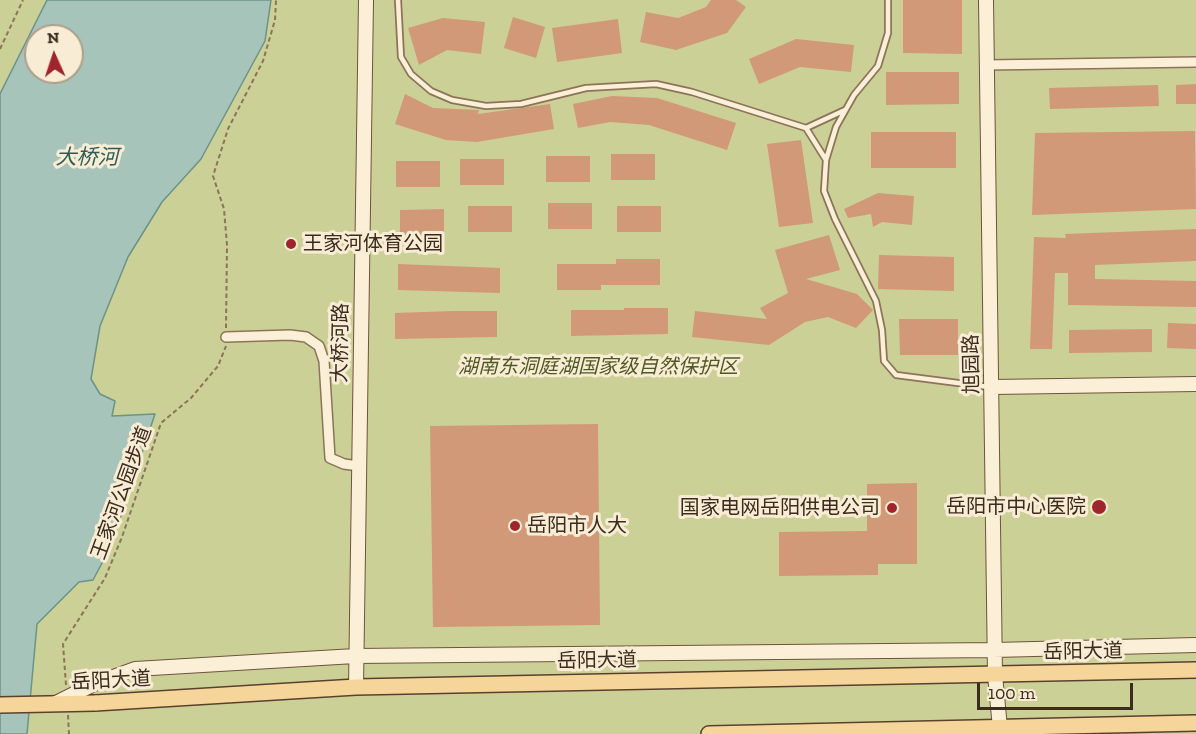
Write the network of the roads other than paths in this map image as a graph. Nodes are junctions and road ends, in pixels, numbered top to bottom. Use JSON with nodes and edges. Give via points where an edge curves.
{"nodes":[{"id":1,"x":366,"y":0,"type":"edge"},
{"id":2,"x":398,"y":0,"type":"edge"},
{"id":3,"x":888,"y":0,"type":"edge"},
{"id":4,"x":986,"y":0,"type":"edge"},
{"id":5,"x":1196,"y":62,"type":"edge"},
{"id":6,"x":986,"y":65,"type":"junction"},
{"id":7,"x":846,"y":109,"type":"junction"},
{"id":8,"x":806,"y":128,"type":"junction"},
{"id":9,"x":826,"y":160,"type":"junction"},
{"id":10,"x":226,"y":336,"type":"road end"},
{"id":11,"x":1196,"y":384,"type":"edge"},
{"id":12,"x":992,"y":387,"type":"junction"},
{"id":13,"x":358,"y":466,"type":"junction"},
{"id":14,"x":1196,"y":645,"type":"edge"},
{"id":15,"x":994,"y":650,"type":"junction"},
{"id":16,"x":355,"y":656,"type":"junction"},
{"id":17,"x":1196,"y":670,"type":"edge"},
{"id":18,"x":995,"y":675,"type":"junction"},
{"id":19,"x":356,"y":687,"type":"junction"},
{"id":20,"x":53,"y":704,"type":"junction"},
{"id":21,"x":0,"y":705,"type":"edge"},
{"id":22,"x":1196,"y":723,"type":"edge"},
{"id":23,"x":1000,"y":728,"type":"junction"},
{"id":24,"x":710,"y":734,"type":"edge"}],
"edges":[{"from":1,"to":13,"type":"street","name":"大桥河路"},
{"from":2,"to":8,"type":"lane","via":[[401,57],[424,86],[452,100],[486,106],[521,104],[586,88],[656,84]]},
{"from":3,"to":7,"type":"lane","via":[[888,33],[878,66]]},
{"from":4,"to":6,"type":"street","name":"旭园路"},
{"from":5,"to":6,"type":"street"},
{"from":6,"to":12,"type":"street","name":"旭园路"},
{"from":7,"to":8,"type":"lane"},
{"from":7,"to":9,"type":"lane"},
{"from":8,"to":9,"type":"lane"},
{"from":9,"to":12,"type":"lane","via":[[824,191],[876,301],[884,361],[896,375]]},
{"from":10,"to":13,"type":"street","via":[[290,335],[306,337],[319,346],[324,361],[330,458]]},
{"from":11,"to":12,"type":"street"},
{"from":12,"to":15,"type":"street","name":"旭园路"},
{"from":13,"to":16,"type":"street","name":"大桥河路"},
{"from":14,"to":15,"type":"street"},
{"from":15,"to":16,"type":"street"},
{"from":15,"to":18,"type":"street","name":"旭园路"},
{"from":16,"to":19,"type":"street","name":"大桥河路"},
{"from":16,"to":20,"type":"street","bridge":true,"via":[[135,669]]},
{"from":17,"to":18,"type":"main road","name":"岳阳大道"},
{"from":18,"to":19,"type":"main road","name":"岳阳大道"},
{"from":18,"to":23,"type":"street","name":"旭园路"},
{"from":19,"to":20,"type":"main road","name":"岳阳大道","bridge":true},
{"from":20,"to":21,"type":"main road","name":"岳阳大道","bridge":true},
{"from":22,"to":23,"type":"main road"},
{"from":23,"to":24,"type":"main road"}]}
